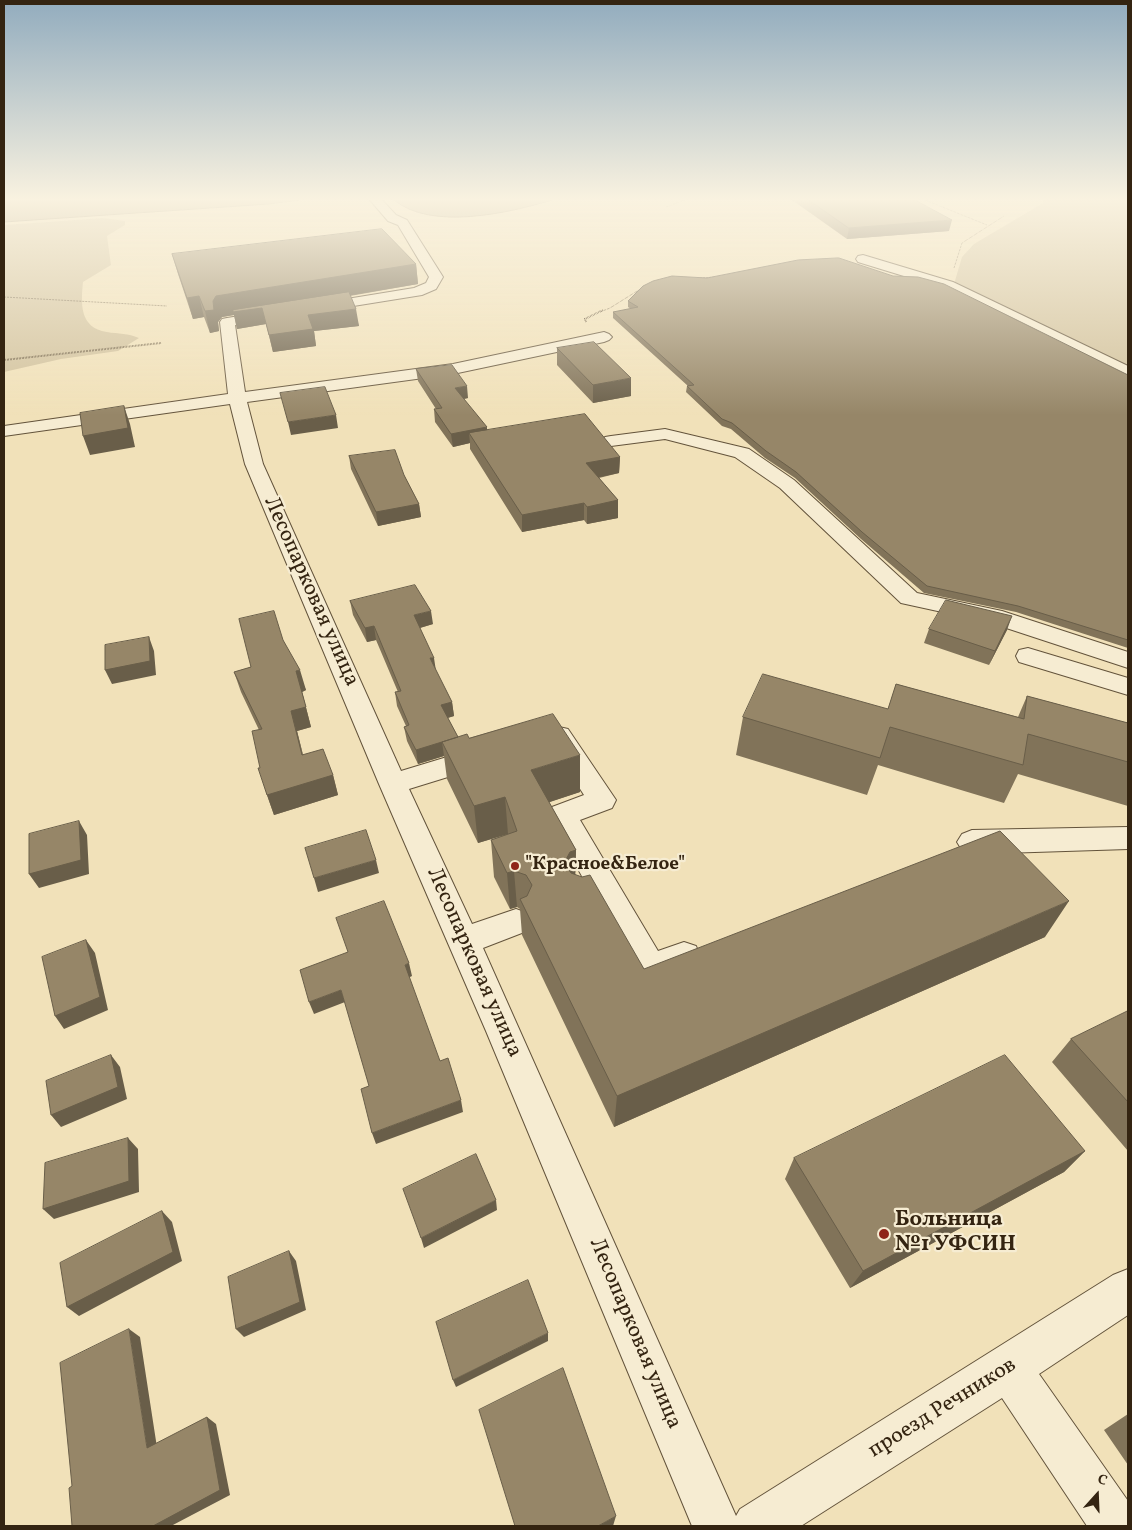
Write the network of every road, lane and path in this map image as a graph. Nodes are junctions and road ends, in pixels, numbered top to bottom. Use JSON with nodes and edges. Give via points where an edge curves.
{"nodes":[{"id":1,"x":433,"y":271,"type":"edge"},
{"id":2,"x":906,"y":271,"type":"edge"},
{"id":3,"x":953,"y":271,"type":"edge"},
{"id":4,"x":719,"y":277,"type":"edge"},
{"id":5,"x":694,"y":279,"type":"edge"},
{"id":6,"x":948,"y":286,"type":"junction"},
{"id":7,"x":642,"y":288,"type":"edge"},
{"id":8,"x":4,"y":297,"type":"edge"},
{"id":9,"x":167,"y":306,"type":"dead end"},
{"id":10,"x":303,"y":310,"type":"edge"},
{"id":11,"x":284,"y":313,"type":"edge"},
{"id":12,"x":602,"y":337,"type":"joint"},
{"id":13,"x":161,"y":344,"type":"dead end"},
{"id":14,"x":4,"y":360,"type":"edge"},
{"id":15,"x":1128,"y":372,"type":"edge"},
{"id":16,"x":237,"y":398,"type":"junction"},
{"id":17,"x":4,"y":432,"type":"edge"},
{"id":18,"x":611,"y":441,"type":"dead end"},
{"id":19,"x":1028,"y":656,"type":"dead end"},
{"id":20,"x":1128,"y":660,"type":"edge"},
{"id":21,"x":1128,"y":688,"type":"edge"},
{"id":22,"x":394,"y":784,"type":"junction"},
{"id":23,"x":1128,"y":838,"type":"edge"},
{"id":24,"x":947,"y":852,"type":"edge"},
{"id":25,"x":516,"y":922,"type":"dead end"},
{"id":26,"x":464,"y":941,"type":"junction"},
{"id":27,"x":706,"y":947,"type":"edge"},
{"id":28,"x":1128,"y":1290,"type":"edge"},
{"id":29,"x":1008,"y":1368,"type":"junction"},
{"id":30,"x":716,"y":1526,"type":"edge"},
{"id":31,"x":757,"y":1526,"type":"edge"},
{"id":32,"x":1116,"y":1526,"type":"edge"}],
"edges":[{"from":1,"to":10,"type":"street","via":[[436,277],[431,286],[417,292]]},
{"from":2,"to":6,"type":"street"},
{"from":3,"to":6,"type":"path"},
{"from":4,"to":5,"type":"path"},
{"from":6,"to":15,"type":"street"},
{"from":7,"to":12,"type":"path","via":[[585,319]]},
{"from":8,"to":9,"type":"path"},
{"from":11,"to":16,"type":"street","name":"Лесопарковая улица","via":[[227,322]]},
{"from":12,"to":16,"type":"street","via":[[453,369]]},
{"from":13,"to":14,"type":"path"},
{"from":16,"to":17,"type":"street"},
{"from":16,"to":22,"type":"street","name":"Лесопарковая улица","via":[[254,464]]},
{"from":18,"to":20,"type":"street","via":[[665,434],[742,453],[787,484],[909,598],[994,616]]},
{"from":19,"to":21,"type":"street"},
{"from":22,"to":26,"type":"street","name":"Лесопарковая улица"},
{"from":22,"to":27,"type":"street","via":[[556,732],[602,800],[562,815],[594,894],[651,969]]},
{"from":23,"to":24,"type":"street","via":[[975,841]]},
{"from":25,"to":26,"type":"street"},
{"from":26,"to":30,"type":"street","name":"Лесопарковая улица"},
{"from":28,"to":29,"type":"street","name":"проезд Речников"},
{"from":29,"to":31,"type":"street","name":"проезд Речников"},
{"from":29,"to":32,"type":"street"}]}
